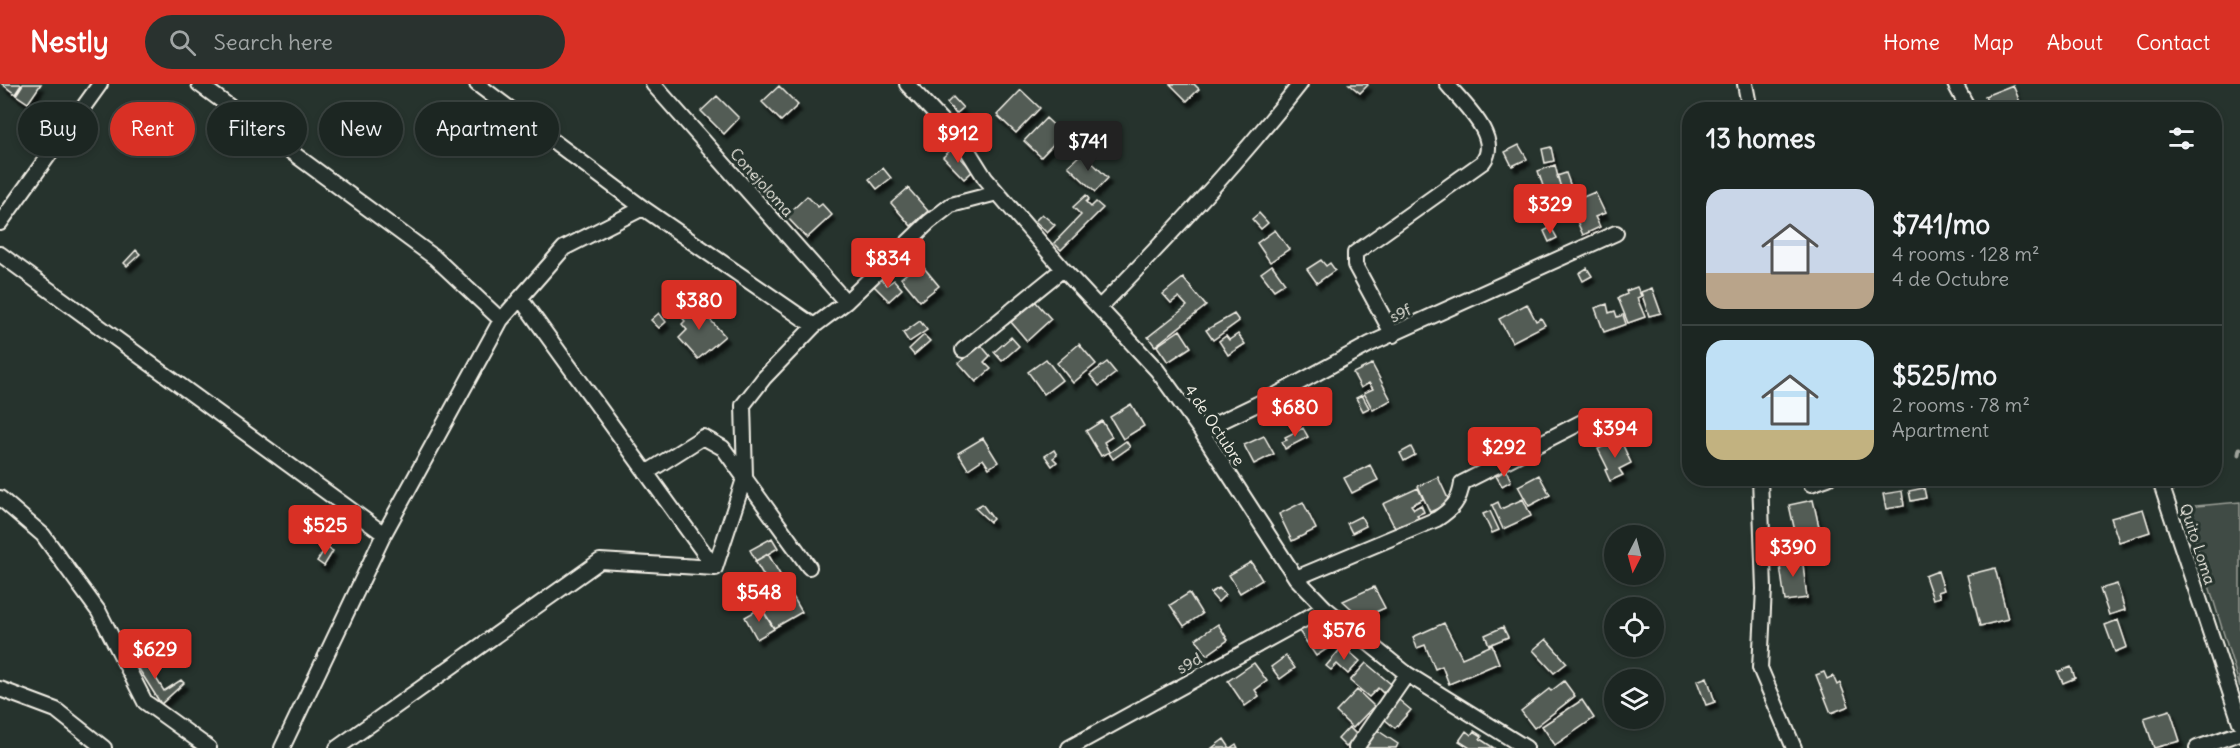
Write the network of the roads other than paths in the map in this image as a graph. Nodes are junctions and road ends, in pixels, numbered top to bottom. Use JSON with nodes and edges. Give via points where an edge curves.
{"nodes":[{"id":1,"x":100,"y":84,"type":"edge"},
{"id":2,"x":198,"y":84,"type":"edge"},
{"id":3,"x":477,"y":84,"type":"edge"},
{"id":4,"x":653,"y":84,"type":"edge"},
{"id":5,"x":907,"y":84,"type":"edge"},
{"id":6,"x":1300,"y":84,"type":"edge"},
{"id":7,"x":1447,"y":84,"type":"edge"},
{"id":8,"x":1745,"y":84,"type":"edge"},
{"id":9,"x":1955,"y":84,"type":"edge"},
{"id":10,"x":1748,"y":102,"type":"edge"},
{"id":11,"x":1965,"y":102,"type":"edge"},
{"id":12,"x":997,"y":193,"type":"junction"},
{"id":13,"x":643,"y":208,"type":"junction"},
{"id":14,"x":0,"y":223,"type":"edge"},
{"id":15,"x":1617,"y":233,"type":"dead end"},
{"id":16,"x":0,"y":254,"type":"edge"},
{"id":17,"x":1063,"y":269,"type":"junction"},
{"id":18,"x":520,"y":298,"type":"junction"},
{"id":19,"x":846,"y":302,"type":"junction"},
{"id":20,"x":1100,"y":307,"type":"junction"},
{"id":21,"x":501,"y":320,"type":"junction"},
{"id":22,"x":814,"y":326,"type":"junction"},
{"id":23,"x":1393,"y":335,"type":"junction"},
{"id":24,"x":963,"y":350,"type":"dead end"},
{"id":25,"x":1584,"y":422,"type":"dead end"},
{"id":26,"x":1201,"y":430,"type":"junction"},
{"id":27,"x":646,"y":473,"type":"junction"},
{"id":28,"x":745,"y":476,"type":"junction"},
{"id":29,"x":1760,"y":486,"type":"edge"},
{"id":30,"x":2161,"y":486,"type":"edge"},
{"id":31,"x":0,"y":498,"type":"edge"},
{"id":32,"x":384,"y":534,"type":"junction"},
{"id":33,"x":809,"y":567,"type":"dead end"},
{"id":34,"x":715,"y":568,"type":"junction"},
{"id":35,"x":1296,"y":578,"type":"junction"},
{"id":36,"x":1325,"y":608,"type":"junction"},
{"id":37,"x":1407,"y":674,"type":"junction"},
{"id":38,"x":0,"y":689,"type":"edge"},
{"id":39,"x":2240,"y":723,"type":"edge"},
{"id":40,"x":104,"y":748,"type":"edge"},
{"id":41,"x":209,"y":748,"type":"edge"},
{"id":42,"x":282,"y":748,"type":"edge"},
{"id":43,"x":338,"y":748,"type":"edge"},
{"id":44,"x":1070,"y":748,"type":"edge"},
{"id":45,"x":1356,"y":748,"type":"edge"},
{"id":46,"x":1526,"y":748,"type":"edge"},
{"id":47,"x":1794,"y":748,"type":"edge"},
{"id":48,"x":2197,"y":748,"type":"edge"}],
"edges":[{"from":1,"to":14,"type":"street"},
{"from":2,"to":21,"type":"street","via":[[434,257]]},
{"from":3,"to":13,"type":"street"},
{"from":4,"to":19,"type":"street","name":"Conejoloma"},
{"from":5,"to":12,"type":"street","name":"4 de Octubre","via":[[965,146]]},
{"from":6,"to":20,"type":"street","via":[[1175,230]]},
{"from":7,"to":23,"type":"street","via":[[1483,129],[1489,153],[1483,162],[1355,253],[1355,265]]},
{"from":8,"to":10,"type":"street"},
{"from":9,"to":11,"type":"street"},
{"from":12,"to":17,"type":"street","name":"4 de Octubre"},
{"from":12,"to":19,"type":"street","via":[[951,205]]},
{"from":13,"to":18,"type":"street","via":[[564,248]]},
{"from":13,"to":22,"type":"street"},
{"from":15,"to":23,"type":"street","name":"s9f"},
{"from":16,"to":32,"type":"street"},
{"from":17,"to":20,"type":"street","name":"4 de Octubre"},
{"from":17,"to":24,"type":"street"},
{"from":18,"to":21,"type":"street"},
{"from":18,"to":27,"type":"street"},
{"from":19,"to":22,"type":"street"},
{"from":20,"to":26,"type":"street","name":"4 de Octubre","via":[[1157,370]]},
{"from":21,"to":32,"type":"street"},
{"from":22,"to":28,"type":"street","via":[[743,405]]},
{"from":23,"to":26,"type":"street","name":"s9f"},
{"from":25,"to":35,"type":"street","via":[[1462,483],[1461,496],[1451,510],[1437,519]]},
{"from":26,"to":35,"type":"street","name":"4 de Octubre"},
{"from":27,"to":28,"type":"street","via":[[703,437],[723,448]]},
{"from":27,"to":34,"type":"street"},
{"from":28,"to":33,"type":"street"},
{"from":28,"to":34,"type":"street"},
{"from":29,"to":47,"type":"street","via":[[1764,589],[1760,668]]},
{"from":30,"to":39,"type":"street","name":"Quito Loma"},
{"from":31,"to":41,"type":"street","via":[[43,534],[99,612],[145,702]]},
{"from":32,"to":42,"type":"street"},
{"from":34,"to":43,"type":"street","via":[[600,561]]},
{"from":35,"to":36,"type":"street","name":"4 de Octubre"},
{"from":36,"to":37,"type":"street","name":"4 de Octubre"},
{"from":36,"to":44,"type":"street","name":"s9d"},
{"from":37,"to":45,"type":"street"},
{"from":37,"to":46,"type":"street","name":"4 de Octubre"},
{"from":38,"to":40,"type":"street","via":[[56,710]]},
{"from":39,"to":48,"type":"street"}]}
